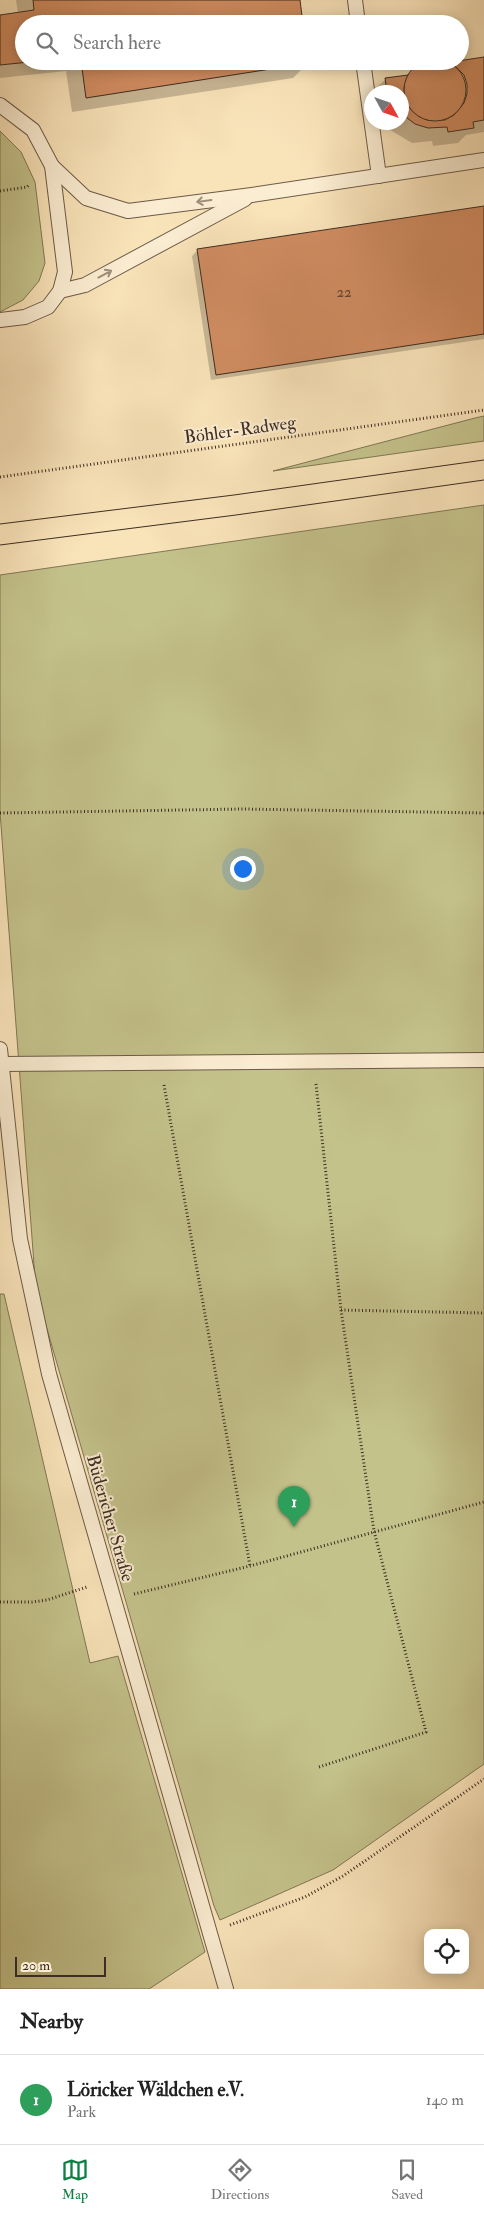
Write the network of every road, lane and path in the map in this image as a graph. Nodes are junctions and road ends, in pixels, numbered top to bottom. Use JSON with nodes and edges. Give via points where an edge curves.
{"nodes":[{"id":1,"x":355,"y":0,"type":"edge"},
{"id":2,"x":357,"y":15,"type":"edge"},
{"id":3,"x":364,"y":70,"type":"edge"},
{"id":4,"x":0,"y":105,"type":"edge"},
{"id":5,"x":484,"y":160,"type":"edge"},
{"id":6,"x":52,"y":166,"type":"junction"},
{"id":7,"x":379,"y":176,"type":"junction"},
{"id":8,"x":0,"y":191,"type":"edge"},
{"id":9,"x":252,"y":195,"type":"junction"},
{"id":10,"x":60,"y":291,"type":"junction"},
{"id":11,"x":0,"y":320,"type":"edge"},
{"id":12,"x":484,"y":410,"type":"edge"},
{"id":13,"x":0,"y":477,"type":"edge"},
{"id":14,"x":0,"y":813,"type":"edge"},
{"id":15,"x":484,"y":813,"type":"edge"},
{"id":16,"x":0,"y":1049,"type":"edge"},
{"id":17,"x":484,"y":1060,"type":"edge"},
{"id":18,"x":313,"y":1061,"type":"junction"},
{"id":19,"x":160,"y":1062,"type":"junction"},
{"id":20,"x":2,"y":1064,"type":"junction"},
{"id":21,"x":341,"y":1310,"type":"junction"},
{"id":22,"x":484,"y":1313,"type":"edge"},
{"id":23,"x":484,"y":1502,"type":"edge"},
{"id":24,"x":374,"y":1531,"type":"junction"},
{"id":25,"x":250,"y":1566,"type":"junction"},
{"id":26,"x":108,"y":1580,"type":"junction"},
{"id":27,"x":114,"y":1599,"type":"junction"},
{"id":28,"x":0,"y":1602,"type":"edge"},
{"id":29,"x":319,"y":1767,"type":"dead end"},
{"id":30,"x":484,"y":1779,"type":"edge"},
{"id":31,"x":210,"y":1931,"type":"junction"},
{"id":32,"x":226,"y":1989,"type":"edge"}],
"edges":[{"from":1,"to":2,"type":"lane"},
{"from":3,"to":7,"type":"lane"},
{"from":4,"to":6,"type":"lane","via":[[33,130]]},
{"from":5,"to":7,"type":"lane"},
{"from":6,"to":8,"type":"path","via":[[27,186]]},
{"from":9,"to":6,"type":"lane","one_way":true,"via":[[128,211],[86,198]]},
{"from":6,"to":10,"type":"lane","via":[[65,272]]},
{"from":7,"to":9,"type":"lane"},
{"from":10,"to":9,"type":"lane","one_way":true,"via":[[85,285]]},
{"from":10,"to":11,"type":"lane","via":[[48,307],[25,317]]},
{"from":12,"to":13,"type":"path","name":"Böhler-Radweg"},
{"from":14,"to":15,"type":"path","via":[[243,809]]},
{"from":16,"to":20,"type":"lane","name":"Büdericher Straße"},
{"from":17,"to":18,"type":"lane"},
{"from":18,"to":19,"type":"lane"},
{"from":18,"to":21,"type":"path"},
{"from":19,"to":20,"type":"lane"},
{"from":19,"to":25,"type":"path"},
{"from":20,"to":26,"type":"lane","name":"Büdericher Straße","via":[[20,1239],[49,1374]]},
{"from":21,"to":22,"type":"path"},
{"from":21,"to":24,"type":"path"},
{"from":23,"to":24,"type":"path"},
{"from":24,"to":25,"type":"path"},
{"from":24,"to":29,"type":"path","via":[[426,1732]]},
{"from":25,"to":27,"type":"path"},
{"from":26,"to":27,"type":"lane","name":"Büdericher Straße"},
{"from":26,"to":28,"type":"path","via":[[47,1600]]},
{"from":27,"to":31,"type":"lane","name":"Büdericher Straße"},
{"from":30,"to":31,"type":"path","via":[[305,1897]]},
{"from":31,"to":32,"type":"lane","name":"Büdericher Straße"}]}
